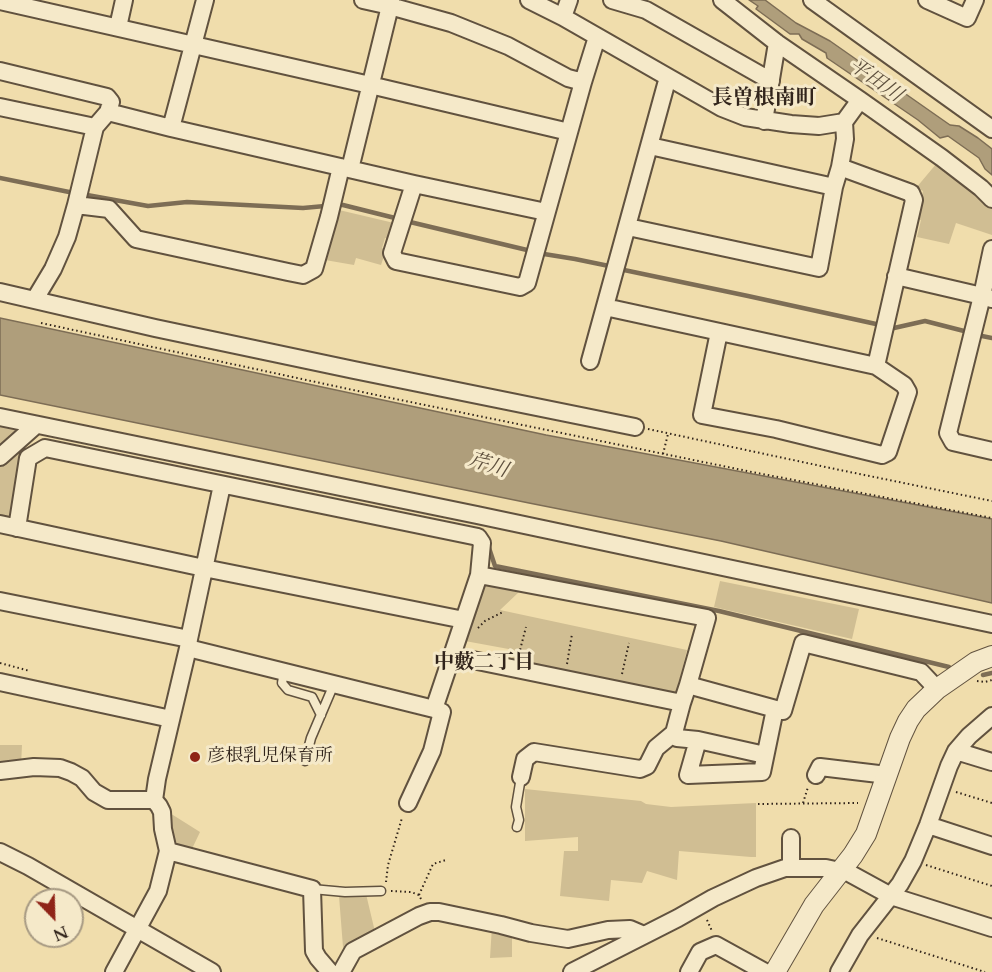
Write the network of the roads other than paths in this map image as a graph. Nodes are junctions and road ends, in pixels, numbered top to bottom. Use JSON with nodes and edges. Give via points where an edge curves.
{"nodes":[{"id":1,"x":124,"y":0,"type":"edge"},
{"id":2,"x":205,"y":0,"type":"edge"},
{"id":3,"x":363,"y":0,"type":"edge"},
{"id":4,"x":529,"y":0,"type":"edge"},
{"id":5,"x":569,"y":0,"type":"edge"},
{"id":6,"x":612,"y":0,"type":"edge"},
{"id":7,"x":722,"y":0,"type":"edge"},
{"id":8,"x":813,"y":0,"type":"edge"},
{"id":9,"x":927,"y":0,"type":"edge"},
{"id":10,"x":975,"y":0,"type":"edge"},
{"id":11,"x":0,"y":1,"type":"edge"},
{"id":12,"x":391,"y":3,"type":"edge"},
{"id":13,"x":563,"y":17,"type":"junction"},
{"id":14,"x":118,"y":27,"type":"junction"},
{"id":15,"x":597,"y":38,"type":"junction"},
{"id":16,"x":777,"y":43,"type":"junction"},
{"id":17,"x":194,"y":45,"type":"junction"},
{"id":18,"x":0,"y":71,"type":"edge"},
{"id":19,"x":669,"y":77,"type":"junction"},
{"id":20,"x":771,"y":81,"type":"junction"},
{"id":21,"x":583,"y":82,"type":"junction"},
{"id":22,"x":370,"y":85,"type":"junction"},
{"id":23,"x":860,"y":100,"type":"junction"},
{"id":24,"x":0,"y":107,"type":"edge"},
{"id":25,"x":108,"y":112,"type":"junction"},
{"id":26,"x":764,"y":120,"type":"junction"},
{"id":27,"x":844,"y":123,"type":"junction"},
{"id":28,"x":95,"y":127,"type":"junction"},
{"id":29,"x":171,"y":128,"type":"junction"},
{"id":30,"x":992,"y":129,"type":"edge"},
{"id":31,"x":569,"y":132,"type":"junction"},
{"id":32,"x":650,"y":146,"type":"junction"},
{"id":33,"x":840,"y":167,"type":"junction"},
{"id":34,"x":345,"y":168,"type":"junction"},
{"id":35,"x":414,"y":184,"type":"junction"},
{"id":36,"x":834,"y":187,"type":"junction"},
{"id":37,"x":992,"y":199,"type":"edge"},
{"id":38,"x":76,"y":206,"type":"junction"},
{"id":39,"x":546,"y":212,"type":"junction"},
{"id":40,"x":628,"y":226,"type":"junction"},
{"id":41,"x":992,"y":249,"type":"edge"},
{"id":42,"x":896,"y":276,"type":"junction"},
{"id":43,"x":0,"y":292,"type":"edge"},
{"id":44,"x":987,"y":297,"type":"edge"},
{"id":45,"x":35,"y":299,"type":"junction"},
{"id":46,"x":605,"y":307,"type":"junction"},
{"id":47,"x":719,"y":332,"type":"junction"},
{"id":48,"x":590,"y":361,"type":"dead end"},
{"id":49,"x":876,"y":366,"type":"junction"},
{"id":50,"x":0,"y":417,"type":"edge"},
{"id":51,"x":36,"y":425,"type":"junction"},
{"id":52,"x":635,"y":427,"type":"road end"},
{"id":53,"x":992,"y":451,"type":"edge"},
{"id":54,"x":0,"y":457,"type":"edge"},
{"id":55,"x":222,"y":484,"type":"junction"},
{"id":56,"x":0,"y":524,"type":"edge"},
{"id":57,"x":17,"y":528,"type":"junction"},
{"id":58,"x":204,"y":568,"type":"junction"},
{"id":59,"x":479,"y":574,"type":"junction"},
{"id":60,"x":0,"y":601,"type":"edge"},
{"id":61,"x":471,"y":624,"type":"junction"},
{"id":62,"x":992,"y":624,"type":"edge"},
{"id":63,"x":188,"y":644,"type":"junction"},
{"id":64,"x":992,"y":656,"type":"edge"},
{"id":65,"x":453,"y":657,"type":"junction"},
{"id":66,"x":284,"y":672,"type":"junction"},
{"id":67,"x":0,"y":682,"type":"edge"},
{"id":68,"x":334,"y":684,"type":"junction"},
{"id":69,"x":688,"y":685,"type":"junction"},
{"id":70,"x":937,"y":689,"type":"junction"},
{"id":71,"x":682,"y":703,"type":"junction"},
{"id":72,"x":775,"y":709,"type":"junction"},
{"id":73,"x":434,"y":710,"type":"junction"},
{"id":74,"x":321,"y":715,"type":"junction"},
{"id":75,"x":992,"y":716,"type":"edge"},
{"id":76,"x":171,"y":719,"type":"junction"},
{"id":77,"x":674,"y":733,"type":"junction"},
{"id":78,"x":698,"y":740,"type":"junction"},
{"id":79,"x":956,"y":751,"type":"junction"},
{"id":80,"x":765,"y":755,"type":"junction"},
{"id":81,"x":305,"y":761,"type":"dead end"},
{"id":82,"x":992,"y":762,"type":"edge"},
{"id":83,"x":820,"y":766,"type":"dead end"},
{"id":84,"x":0,"y":771,"type":"edge"},
{"id":85,"x":887,"y":775,"type":"junction"},
{"id":86,"x":521,"y":777,"type":"joint"},
{"id":87,"x":154,"y":800,"type":"junction"},
{"id":88,"x":408,"y":803,"type":"road end"},
{"id":89,"x":928,"y":825,"type":"junction"},
{"id":90,"x":517,"y":827,"type":"dead end"},
{"id":91,"x":791,"y":838,"type":"dead end"},
{"id":92,"x":992,"y":846,"type":"edge"},
{"id":93,"x":168,"y":851,"type":"junction"},
{"id":94,"x":0,"y":852,"type":"edge"},
{"id":95,"x":791,"y":868,"type":"junction"},
{"id":96,"x":840,"y":871,"type":"junction"},
{"id":97,"x":312,"y":889,"type":"junction"},
{"id":98,"x":383,"y":891,"type":"road end"},
{"id":99,"x":891,"y":896,"type":"junction"},
{"id":100,"x":992,"y":928,"type":"edge"},
{"id":101,"x":137,"y":930,"type":"junction"},
{"id":102,"x":644,"y":935,"type":"junction"},
{"id":103,"x":595,"y":965,"type":"edge"},
{"id":104,"x":341,"y":971,"type":"edge"},
{"id":105,"x":844,"y":971,"type":"edge"},
{"id":106,"x":114,"y":972,"type":"edge"},
{"id":107,"x":212,"y":972,"type":"edge"},
{"id":108,"x":573,"y":972,"type":"edge"},
{"id":109,"x":689,"y":972,"type":"edge"},
{"id":110,"x":765,"y":972,"type":"edge"},
{"id":111,"x":776,"y":972,"type":"edge"}],
"edges":[{"from":1,"to":14,"type":"street"},
{"from":2,"to":17,"type":"street"},
{"from":3,"to":12,"type":"street"},
{"from":4,"to":13,"type":"street"},
{"from":5,"to":13,"type":"street"},
{"from":6,"to":20,"type":"street","via":[[646,10]]},
{"from":7,"to":16,"type":"street"},
{"from":8,"to":30,"type":"street"},
{"from":9,"to":10,"type":"street","via":[[967,18]]},
{"from":11,"to":14,"type":"street"},
{"from":12,"to":21,"type":"street","via":[[508,46]]},
{"from":12,"to":22,"type":"street"},
{"from":13,"to":15,"type":"street"},
{"from":14,"to":17,"type":"street"},
{"from":15,"to":19,"type":"street"},
{"from":15,"to":21,"type":"street"},
{"from":16,"to":20,"type":"street"},
{"from":16,"to":23,"type":"street"},
{"from":17,"to":22,"type":"street"},
{"from":17,"to":29,"type":"street"},
{"from":18,"to":25,"type":"street","via":[[108,97]]},
{"from":19,"to":26,"type":"street","via":[[722,108]]},
{"from":19,"to":32,"type":"street"},
{"from":20,"to":26,"type":"street"},
{"from":21,"to":31,"type":"street"},
{"from":22,"to":31,"type":"street"},
{"from":22,"to":34,"type":"street"},
{"from":23,"to":27,"type":"street"},
{"from":23,"to":37,"type":"street"},
{"from":24,"to":28,"type":"street"},
{"from":25,"to":28,"type":"street"},
{"from":25,"to":29,"type":"street"},
{"from":26,"to":27,"type":"street","via":[[819,126]]},
{"from":27,"to":33,"type":"street"},
{"from":28,"to":38,"type":"street"},
{"from":29,"to":34,"type":"street"},
{"from":31,"to":39,"type":"street"},
{"from":32,"to":36,"type":"street"},
{"from":32,"to":40,"type":"street"},
{"from":33,"to":36,"type":"street"},
{"from":33,"to":42,"type":"street","via":[[911,193],[914,200]]},
{"from":34,"to":35,"type":"street"},
{"from":34,"to":38,"type":"street","via":[[314,269],[303,274],[136,238],[109,209]]},
{"from":35,"to":39,"type":"street"},
{"from":35,"to":39,"type":"street","via":[[392,253],[396,261],[520,287],[527,283]]},
{"from":36,"to":40,"type":"street","via":[[819,268]]},
{"from":38,"to":45,"type":"street","via":[[53,269]]},
{"from":40,"to":46,"type":"street"},
{"from":41,"to":44,"type":"street"},
{"from":42,"to":44,"type":"street"},
{"from":42,"to":49,"type":"street"},
{"from":43,"to":45,"type":"street"},
{"from":44,"to":53,"type":"street","via":[[948,433],[953,442]]},
{"from":45,"to":52,"type":"street","via":[[155,328]]},
{"from":46,"to":47,"type":"street"},
{"from":46,"to":48,"type":"street"},
{"from":47,"to":49,"type":"street"},
{"from":47,"to":49,"type":"street","via":[[702,415],[882,455],[888,452],[908,392]]},
{"from":50,"to":51,"type":"street"},
{"from":51,"to":54,"type":"street"},
{"from":51,"to":62,"type":"street"},
{"from":55,"to":57,"type":"street","via":[[45,448],[28,458]]},
{"from":55,"to":58,"type":"street"},
{"from":55,"to":59,"type":"street","via":[[478,537],[482,543]]},
{"from":56,"to":57,"type":"street"},
{"from":57,"to":58,"type":"street","via":[[65,535]]},
{"from":58,"to":61,"type":"street"},
{"from":58,"to":63,"type":"street"},
{"from":59,"to":61,"type":"street"},
{"from":59,"to":69,"type":"street","via":[[707,618]]},
{"from":60,"to":63,"type":"street"},
{"from":61,"to":65,"type":"street"},
{"from":63,"to":66,"type":"street"},
{"from":63,"to":76,"type":"street"},
{"from":64,"to":70,"type":"street","via":[[976,662]]},
{"from":65,"to":71,"type":"street"},
{"from":65,"to":73,"type":"street"},
{"from":66,"to":68,"type":"street"},
{"from":66,"to":74,"type":"lane","via":[[282,683],[288,690],[312,698]]},
{"from":67,"to":76,"type":"street"},
{"from":68,"to":73,"type":"street"},
{"from":68,"to":74,"type":"lane"},
{"from":69,"to":71,"type":"street"},
{"from":69,"to":72,"type":"street"},
{"from":70,"to":72,"type":"street","via":[[921,672],[803,643],[783,711]]},
{"from":70,"to":85,"type":"street","via":[[908,721]]},
{"from":71,"to":77,"type":"street"},
{"from":72,"to":80,"type":"street"},
{"from":73,"to":88,"type":"street","via":[[442,712],[432,751]]},
{"from":74,"to":81,"type":"lane"},
{"from":75,"to":79,"type":"street"},
{"from":76,"to":87,"type":"street","via":[[156,769]]},
{"from":77,"to":78,"type":"street","via":[[677,738]]},
{"from":77,"to":86,"type":"street","via":[[656,748],[647,766],[640,770],[534,752],[525,759]]},
{"from":78,"to":80,"type":"street"},
{"from":78,"to":80,"type":"street","via":[[688,776],[762,772]]},
{"from":79,"to":82,"type":"street"},
{"from":79,"to":89,"type":"street"},
{"from":83,"to":85,"type":"street"},
{"from":84,"to":87,"type":"street","via":[[60,768],[82,778],[108,800]]},
{"from":85,"to":96,"type":"street","via":[[866,834]]},
{"from":86,"to":90,"type":"lane"},
{"from":87,"to":93,"type":"street","via":[[162,812]]},
{"from":89,"to":92,"type":"street"},
{"from":89,"to":99,"type":"street","via":[[913,861]]},
{"from":91,"to":95,"type":"street"},
{"from":93,"to":97,"type":"street"},
{"from":93,"to":101,"type":"street","via":[[158,891]]},
{"from":94,"to":101,"type":"street","via":[[24,862]]},
{"from":95,"to":96,"type":"street"},
{"from":95,"to":102,"type":"street","via":[[756,878]]},
{"from":96,"to":99,"type":"street"},
{"from":96,"to":111,"type":"street","via":[[814,905]]},
{"from":97,"to":98,"type":"lane"},
{"from":97,"to":104,"type":"street","via":[[314,951],[318,958]]},
{"from":99,"to":100,"type":"street"},
{"from":99,"to":105,"type":"street","via":[[860,935]]},
{"from":101,"to":106,"type":"street"},
{"from":101,"to":107,"type":"street"},
{"from":102,"to":103,"type":"street"},
{"from":102,"to":104,"type":"street","via":[[630,928],[568,939],[439,912],[427,913],[353,951]]},
{"from":103,"to":108,"type":"street"},
{"from":109,"to":110,"type":"street","via":[[700,952],[716,945]]}]}
